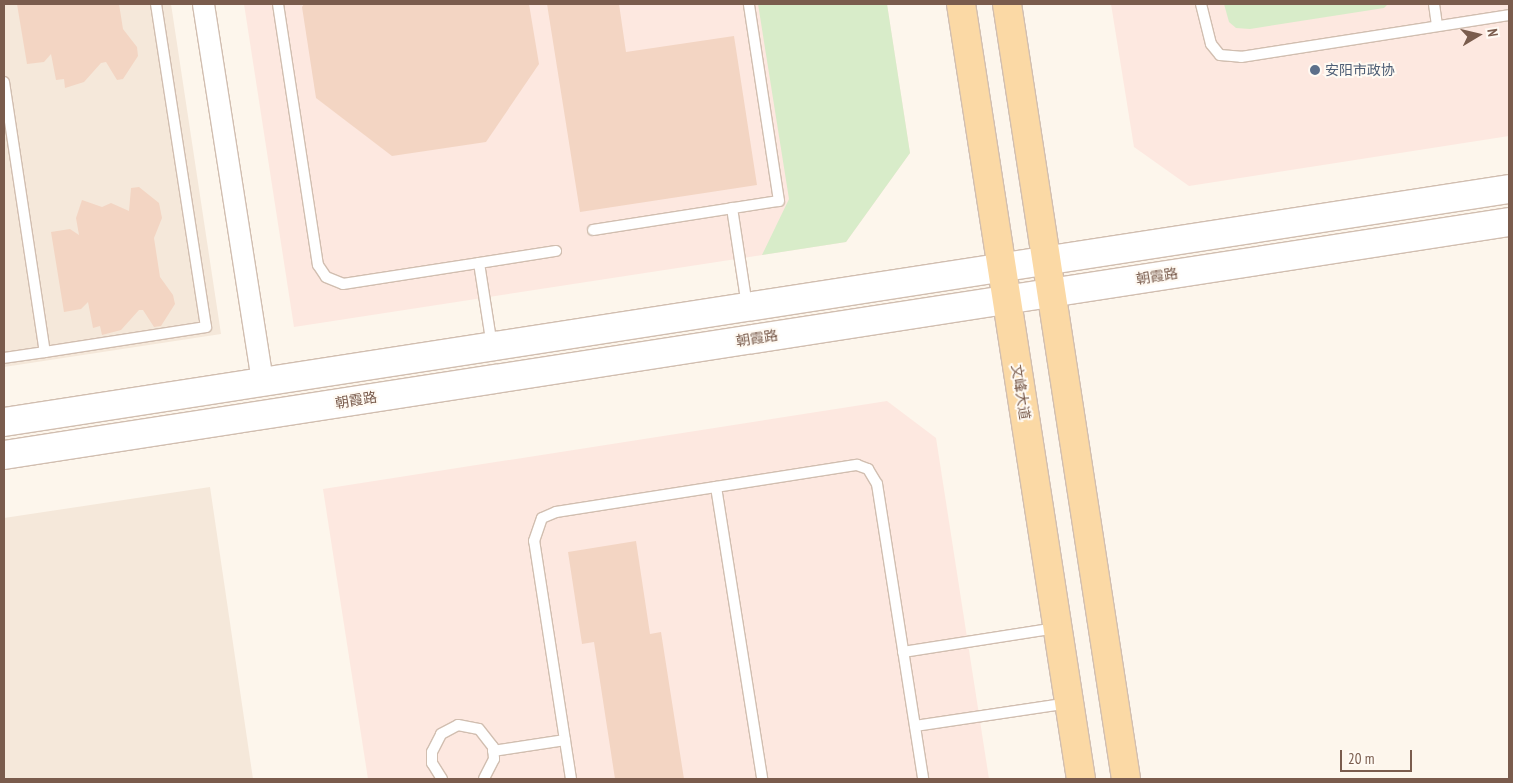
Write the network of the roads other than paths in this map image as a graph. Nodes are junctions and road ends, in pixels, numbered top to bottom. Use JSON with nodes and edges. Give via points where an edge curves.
{"nodes":[{"id":1,"x":156,"y":4,"type":"edge"},
{"id":2,"x":203,"y":4,"type":"edge"},
{"id":3,"x":278,"y":4,"type":"edge"},
{"id":4,"x":749,"y":4,"type":"edge"},
{"id":5,"x":961,"y":4,"type":"edge"},
{"id":6,"x":1007,"y":4,"type":"edge"},
{"id":7,"x":1200,"y":4,"type":"edge"},
{"id":8,"x":1434,"y":4,"type":"edge"},
{"id":9,"x":1509,"y":15,"type":"edge"},
{"id":10,"x":1438,"y":26,"type":"junction"},
{"id":11,"x":4,"y":82,"type":"edge"},
{"id":12,"x":1509,"y":190,"type":"edge"},
{"id":13,"x":732,"y":208,"type":"junction"},
{"id":14,"x":1509,"y":222,"type":"edge"},
{"id":15,"x":593,"y":230,"type":"dead end"},
{"id":16,"x":556,"y":251,"type":"dead end"},
{"id":17,"x":1046,"y":261,"type":"junction"},
{"id":18,"x":479,"y":263,"type":"junction"},
{"id":19,"x":1002,"y":268,"type":"junction"},
{"id":20,"x":1051,"y":293,"type":"junction"},
{"id":21,"x":1007,"y":300,"type":"junction"},
{"id":22,"x":747,"y":307,"type":"junction"},
{"id":23,"x":492,"y":347,"type":"junction"},
{"id":24,"x":45,"y":352,"type":"junction"},
{"id":25,"x":4,"y":358,"type":"edge"},
{"id":26,"x":262,"y":382,"type":"junction"},
{"id":27,"x":4,"y":422,"type":"edge"},
{"id":28,"x":4,"y":454,"type":"edge"},
{"id":29,"x":716,"y":487,"type":"junction"},
{"id":30,"x":1058,"y":628,"type":"junction"},
{"id":31,"x":903,"y":652,"type":"junction"},
{"id":32,"x":1070,"y":702,"type":"junction"},
{"id":33,"x":915,"y":726,"type":"junction"},
{"id":34,"x":565,"y":740,"type":"junction"},
{"id":35,"x":493,"y":751,"type":"junction"},
{"id":36,"x":442,"y":779,"type":"edge"},
{"id":37,"x":484,"y":779,"type":"edge"},
{"id":38,"x":571,"y":779,"type":"edge"},
{"id":39,"x":762,"y":779,"type":"edge"},
{"id":40,"x":923,"y":779,"type":"edge"},
{"id":41,"x":1082,"y":779,"type":"edge"},
{"id":42,"x":1126,"y":779,"type":"edge"}],
"edges":[{"from":1,"to":24,"type":"lane","via":[[206,327]]},
{"from":2,"to":26,"type":"street"},
{"from":3,"to":18,"type":"lane","via":[[318,265],[326,278],[343,284]]},
{"from":4,"to":13,"type":"lane","via":[[779,201]]},
{"from":5,"to":19,"type":"main road","name":"文峰大道"},
{"from":6,"to":17,"type":"main road"},
{"from":7,"to":10,"type":"lane","via":[[1204,28],[1220,55],[1241,57]]},
{"from":8,"to":10,"type":"lane"},
{"from":9,"to":10,"type":"lane"},
{"from":11,"to":24,"type":"lane"},
{"from":12,"to":17,"type":"street"},
{"from":13,"to":15,"type":"lane"},
{"from":13,"to":22,"type":"lane"},
{"from":14,"to":20,"type":"street","name":"朝霞路"},
{"from":16,"to":18,"type":"lane"},
{"from":17,"to":19,"type":"street"},
{"from":17,"to":20,"type":"main road"},
{"from":18,"to":23,"type":"lane"},
{"from":19,"to":21,"type":"main road","name":"文峰大道"},
{"from":19,"to":22,"type":"street"},
{"from":20,"to":21,"type":"street","name":"朝霞路"},
{"from":20,"to":42,"type":"main road"},
{"from":21,"to":28,"type":"street","name":"朝霞路"},
{"from":21,"to":30,"type":"main road","name":"文峰大道"},
{"from":22,"to":23,"type":"street"},
{"from":23,"to":26,"type":"street"},
{"from":24,"to":25,"type":"lane"},
{"from":26,"to":27,"type":"street"},
{"from":29,"to":31,"type":"lane","via":[[857,465],[868,469],[877,484]]},
{"from":29,"to":34,"type":"lane","via":[[556,512],[542,518],[534,542]]},
{"from":29,"to":39,"type":"lane"},
{"from":30,"to":31,"type":"lane"},
{"from":30,"to":32,"type":"main road","name":"文峰大道"},
{"from":31,"to":33,"type":"lane"},
{"from":32,"to":33,"type":"lane"},
{"from":32,"to":41,"type":"main road","name":"文峰大道"},
{"from":33,"to":40,"type":"lane"},
{"from":34,"to":35,"type":"lane"},
{"from":34,"to":38,"type":"lane"},
{"from":35,"to":36,"type":"lane","via":[[487,737],[478,729],[468,725],[449,728],[435,742],[432,752],[432,763]]},
{"from":35,"to":37,"type":"lane","via":[[491,770]]}]}
